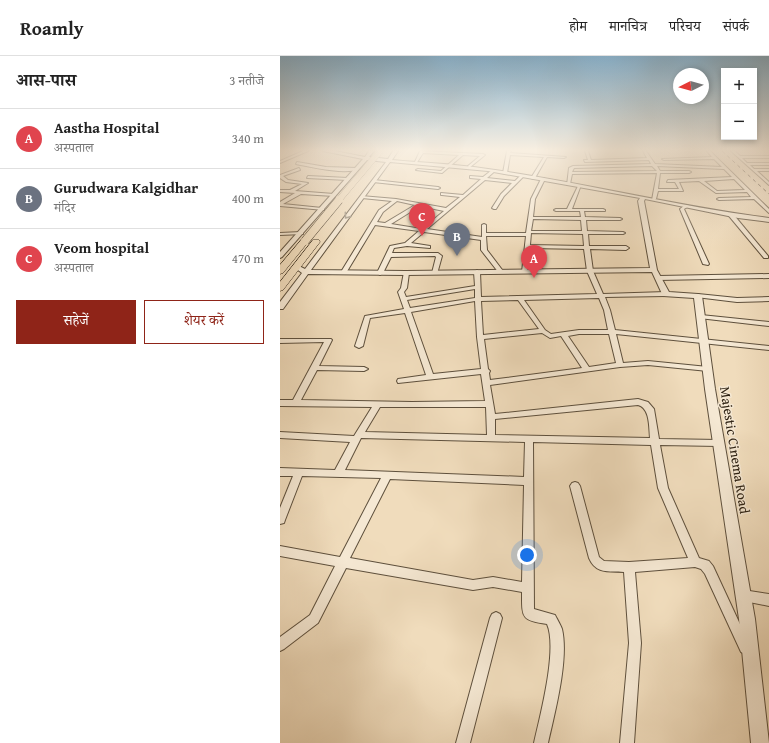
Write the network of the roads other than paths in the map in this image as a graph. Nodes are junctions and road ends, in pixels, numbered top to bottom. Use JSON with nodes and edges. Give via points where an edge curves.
{"nodes":[{"id":1,"x":306,"y":183,"type":"edge"},
{"id":2,"x":345,"y":183,"type":"edge"},
{"id":3,"x":354,"y":183,"type":"edge"},
{"id":4,"x":363,"y":183,"type":"edge"},
{"id":5,"x":372,"y":183,"type":"edge"},
{"id":6,"x":393,"y":183,"type":"edge"},
{"id":7,"x":478,"y":183,"type":"edge"},
{"id":8,"x":513,"y":183,"type":"edge"},
{"id":9,"x":542,"y":183,"type":"edge"},
{"id":10,"x":562,"y":183,"type":"edge"},
{"id":11,"x":656,"y":183,"type":"edge"},
{"id":12,"x":678,"y":183,"type":"edge"},
{"id":13,"x":703,"y":183,"type":"edge"},
{"id":14,"x":739,"y":183,"type":"edge"},
{"id":15,"x":568,"y":184,"type":"joint"},
{"id":16,"x":580,"y":186,"type":"junction"},
{"id":17,"x":438,"y":188,"type":"dead end"},
{"id":18,"x":656,"y":190,"type":"junction"},
{"id":19,"x":280,"y":191,"type":"edge"},
{"id":20,"x":748,"y":191,"type":"junction"},
{"id":21,"x":289,"y":192,"type":"junction"},
{"id":22,"x":299,"y":193,"type":"junction"},
{"id":23,"x":442,"y":194,"type":"dead end"},
{"id":24,"x":334,"y":196,"type":"junction"},
{"id":25,"x":353,"y":196,"type":"dead end"},
{"id":26,"x":362,"y":196,"type":"junction"},
{"id":27,"x":462,"y":196,"type":"junction"},
{"id":28,"x":648,"y":198,"type":"junction"},
{"id":29,"x":755,"y":198,"type":"junction"},
{"id":30,"x":719,"y":199,"type":"dead end"},
{"id":31,"x":396,"y":200,"type":"junction"},
{"id":32,"x":280,"y":205,"type":"edge"},
{"id":33,"x":418,"y":205,"type":"junction"},
{"id":34,"x":687,"y":206,"type":"junction"},
{"id":35,"x":494,"y":208,"type":"dead end"},
{"id":36,"x":322,"y":209,"type":"junction"},
{"id":37,"x":447,"y":210,"type":"junction"},
{"id":38,"x":556,"y":210,"type":"dead end"},
{"id":39,"x":569,"y":210,"type":"junction"},
{"id":40,"x":582,"y":210,"type":"junction"},
{"id":41,"x":603,"y":210,"type":"dead end"},
{"id":42,"x":769,"y":212,"type":"edge"},
{"id":43,"x":731,"y":215,"type":"junction"},
{"id":44,"x":530,"y":218,"type":"junction"},
{"id":45,"x":583,"y":218,"type":"junction"},
{"id":46,"x":620,"y":219,"type":"dead end"},
{"id":47,"x":768,"y":221,"type":"edge"},
{"id":48,"x":373,"y":223,"type":"junction"},
{"id":49,"x":386,"y":225,"type":"junction"},
{"id":50,"x":484,"y":225,"type":"dead end"},
{"id":51,"x":422,"y":231,"type":"junction"},
{"id":52,"x":301,"y":233,"type":"junction"},
{"id":53,"x":529,"y":233,"type":"junction"},
{"id":54,"x":585,"y":233,"type":"junction"},
{"id":55,"x":280,"y":234,"type":"edge"},
{"id":56,"x":623,"y":234,"type":"dead end"},
{"id":57,"x":484,"y":237,"type":"junction"},
{"id":58,"x":318,"y":239,"type":"dead end"},
{"id":59,"x":407,"y":244,"type":"junction"},
{"id":60,"x":527,"y":246,"type":"junction"},
{"id":61,"x":428,"y":247,"type":"dead end"},
{"id":62,"x":586,"y":247,"type":"junction"},
{"id":63,"x":626,"y":248,"type":"dead end"},
{"id":64,"x":389,"y":255,"type":"junction"},
{"id":65,"x":280,"y":256,"type":"edge"},
{"id":66,"x":766,"y":257,"type":"dead end"},
{"id":67,"x":706,"y":264,"type":"dead end"},
{"id":68,"x":301,"y":270,"type":"junction"},
{"id":69,"x":280,"y":271,"type":"edge"},
{"id":70,"x":590,"y":271,"type":"junction"},
{"id":71,"x":344,"y":272,"type":"junction"},
{"id":72,"x":436,"y":272,"type":"junction"},
{"id":73,"x":477,"y":272,"type":"junction"},
{"id":74,"x":501,"y":272,"type":"junction"},
{"id":75,"x":524,"y":272,"type":"junction"},
{"id":76,"x":380,"y":273,"type":"junction"},
{"id":77,"x":406,"y":273,"type":"junction"},
{"id":78,"x":656,"y":274,"type":"junction"},
{"id":79,"x":769,"y":276,"type":"edge"},
{"id":80,"x":477,"y":287,"type":"junction"},
{"id":81,"x":280,"y":288,"type":"edge"},
{"id":82,"x":666,"y":294,"type":"junction"},
{"id":83,"x":602,"y":296,"type":"junction"},
{"id":84,"x":698,"y":296,"type":"junction"},
{"id":85,"x":520,"y":298,"type":"junction"},
{"id":86,"x":402,"y":299,"type":"junction"},
{"id":87,"x":478,"y":299,"type":"junction"},
{"id":88,"x":769,"y":299,"type":"edge"},
{"id":89,"x":280,"y":307,"type":"edge"},
{"id":90,"x":406,"y":311,"type":"junction"},
{"id":91,"x":701,"y":317,"type":"junction"},
{"id":92,"x":769,"y":324,"type":"edge"},
{"id":93,"x":543,"y":331,"type":"junction"},
{"id":94,"x":614,"y":332,"type":"junction"},
{"id":95,"x":563,"y":334,"type":"junction"},
{"id":96,"x":480,"y":337,"type":"junction"},
{"id":97,"x":280,"y":341,"type":"edge"},
{"id":98,"x":704,"y":342,"type":"junction"},
{"id":99,"x":359,"y":346,"type":"dead end"},
{"id":100,"x":769,"y":348,"type":"edge"},
{"id":101,"x":620,"y":365,"type":"junction"},
{"id":102,"x":314,"y":368,"type":"junction"},
{"id":103,"x":364,"y":369,"type":"dead end"},
{"id":104,"x":708,"y":369,"type":"junction"},
{"id":105,"x":587,"y":370,"type":"junction"},
{"id":106,"x":486,"y":371,"type":"junction"},
{"id":107,"x":430,"y":377,"type":"junction"},
{"id":108,"x":401,"y":381,"type":"dead end"},
{"id":109,"x":487,"y":383,"type":"junction"},
{"id":110,"x":280,"y":403,"type":"edge"},
{"id":111,"x":296,"y":403,"type":"junction"},
{"id":112,"x":378,"y":404,"type":"junction"},
{"id":113,"x":490,"y":404,"type":"junction"},
{"id":114,"x":491,"y":417,"type":"junction"},
{"id":115,"x":280,"y":435,"type":"edge"},
{"id":116,"x":357,"y":437,"type":"junction"},
{"id":117,"x":491,"y":438,"type":"junction"},
{"id":118,"x":530,"y":439,"type":"junction"},
{"id":119,"x":656,"y":442,"type":"junction"},
{"id":120,"x":719,"y":443,"type":"junction"},
{"id":121,"x":280,"y":472,"type":"edge"},
{"id":122,"x":299,"y":473,"type":"junction"},
{"id":123,"x":338,"y":474,"type":"junction"},
{"id":124,"x":387,"y":475,"type":"junction"},
{"id":125,"x":528,"y":481,"type":"junction"},
{"id":126,"x":575,"y":486,"type":"dead end"},
{"id":127,"x":280,"y":520,"type":"edge"},
{"id":128,"x":280,"y":551,"type":"edge"},
{"id":129,"x":342,"y":562,"type":"junction"},
{"id":130,"x":695,"y":562,"type":"junction"},
{"id":131,"x":629,"y":567,"type":"junction"},
{"id":132,"x":528,"y":588,"type":"junction"},
{"id":133,"x":744,"y":596,"type":"junction"},
{"id":134,"x":769,"y":600,"type":"edge"},
{"id":135,"x":496,"y":618,"type":"dead end"},
{"id":136,"x":280,"y":645,"type":"edge"},
{"id":137,"x":751,"y":662,"type":"junction"},
{"id":138,"x":463,"y":743,"type":"edge"},
{"id":139,"x":541,"y":743,"type":"edge"},
{"id":140,"x":627,"y":743,"type":"edge"},
{"id":141,"x":760,"y":743,"type":"edge"}],
"edges":[{"from":1,"to":21,"type":"street"},
{"from":2,"to":24,"type":"street"},
{"from":3,"to":69,"type":"highway","bridge":true},
{"from":4,"to":25,"type":"highway"},
{"from":5,"to":26,"type":"street"},
{"from":6,"to":17,"type":"street"},
{"from":7,"to":27,"type":"street"},
{"from":8,"to":35,"type":"street"},
{"from":9,"to":44,"type":"street","via":[[533,199]]},
{"from":10,"to":15,"type":"street"},
{"from":11,"to":18,"type":"street"},
{"from":12,"to":18,"type":"street","via":[[682,190]]},
{"from":13,"to":20,"type":"street","via":[[716,192]]},
{"from":14,"to":20,"type":"street"},
{"from":15,"to":16,"type":"street"},
{"from":16,"to":28,"type":"street"},
{"from":16,"to":39,"type":"street"},
{"from":18,"to":28,"type":"street"},
{"from":19,"to":21,"type":"street"},
{"from":20,"to":29,"type":"street"},
{"from":21,"to":22,"type":"street"},
{"from":22,"to":24,"type":"street"},
{"from":22,"to":32,"type":"street"},
{"from":23,"to":27,"type":"street"},
{"from":24,"to":36,"type":"street"},
{"from":26,"to":31,"type":"street"},
{"from":26,"to":68,"type":"street","one_way":true},
{"from":27,"to":37,"type":"street"},
{"from":28,"to":34,"type":"street"},
{"from":28,"to":78,"type":"street","via":[[641,201]]},
{"from":29,"to":30,"type":"street"},
{"from":29,"to":42,"type":"street"},
{"from":31,"to":33,"type":"street"},
{"from":31,"to":48,"type":"street","via":[[382,210]]},
{"from":32,"to":36,"type":"street"},
{"from":33,"to":37,"type":"street"},
{"from":33,"to":49,"type":"street"},
{"from":34,"to":43,"type":"street"},
{"from":34,"to":67,"type":"street","via":[[682,209]]},
{"from":36,"to":52,"type":"street"},
{"from":37,"to":51,"type":"street"},
{"from":38,"to":39,"type":"street"},
{"from":39,"to":40,"type":"street"},
{"from":40,"to":41,"type":"street"},
{"from":40,"to":45,"type":"street"},
{"from":43,"to":47,"type":"street"},
{"from":43,"to":66,"type":"street"},
{"from":44,"to":45,"type":"street"},
{"from":44,"to":53,"type":"street"},
{"from":45,"to":46,"type":"street"},
{"from":45,"to":54,"type":"street"},
{"from":48,"to":49,"type":"street"},
{"from":48,"to":71,"type":"street"},
{"from":49,"to":51,"type":"street"},
{"from":50,"to":57,"type":"street"},
{"from":51,"to":57,"type":"street"},
{"from":51,"to":59,"type":"street"},
{"from":52,"to":55,"type":"street"},
{"from":52,"to":65,"type":"street"},
{"from":53,"to":54,"type":"street"},
{"from":53,"to":57,"type":"street"},
{"from":53,"to":60,"type":"street"},
{"from":54,"to":56,"type":"street"},
{"from":54,"to":62,"type":"street"},
{"from":57,"to":74,"type":"street","via":[[484,250]]},
{"from":58,"to":68,"type":"highway"},
{"from":59,"to":61,"type":"street"},
{"from":59,"to":64,"type":"street","via":[[392,247]]},
{"from":60,"to":62,"type":"street"},
{"from":60,"to":75,"type":"street"},
{"from":62,"to":63,"type":"street"},
{"from":62,"to":70,"type":"street"},
{"from":64,"to":72,"type":"street","via":[[438,255]]},
{"from":64,"to":76,"type":"street"},
{"from":68,"to":71,"type":"street"},
{"from":68,"to":81,"type":"highway"},
{"from":68,"to":89,"type":"street"},
{"from":70,"to":75,"type":"street"},
{"from":70,"to":78,"type":"street"},
{"from":70,"to":83,"type":"street"},
{"from":71,"to":76,"type":"street"},
{"from":72,"to":73,"type":"street"},
{"from":72,"to":77,"type":"street"},
{"from":73,"to":74,"type":"street"},
{"from":73,"to":80,"type":"street"},
{"from":74,"to":75,"type":"street"},
{"from":76,"to":77,"type":"street"},
{"from":77,"to":86,"type":"street","via":[[401,292]]},
{"from":78,"to":79,"type":"street"},
{"from":78,"to":82,"type":"street"},
{"from":80,"to":86,"type":"street"},
{"from":80,"to":87,"type":"street"},
{"from":82,"to":83,"type":"street"},
{"from":82,"to":84,"type":"street"},
{"from":83,"to":85,"type":"street"},
{"from":83,"to":94,"type":"street"},
{"from":84,"to":88,"type":"street","via":[[737,300]]},
{"from":84,"to":91,"type":"street","name":"Majestic Cinema Road"},
{"from":85,"to":87,"type":"street"},
{"from":85,"to":93,"type":"street"},
{"from":86,"to":90,"type":"street"},
{"from":87,"to":90,"type":"street"},
{"from":87,"to":96,"type":"street"},
{"from":90,"to":99,"type":"street","via":[[367,317]]},
{"from":90,"to":107,"type":"street"},
{"from":91,"to":92,"type":"street"},
{"from":91,"to":98,"type":"street","name":"Majestic Cinema Road"},
{"from":93,"to":95,"type":"street","via":[[550,336]]},
{"from":93,"to":96,"type":"street"},
{"from":94,"to":95,"type":"street"},
{"from":94,"to":98,"type":"street"},
{"from":94,"to":101,"type":"street"},
{"from":95,"to":105,"type":"street"},
{"from":96,"to":106,"type":"street"},
{"from":97,"to":102,"type":"street","via":[[329,340]]},
{"from":98,"to":100,"type":"street"},
{"from":98,"to":104,"type":"street","name":"Majestic Cinema Road"},
{"from":101,"to":104,"type":"street","via":[[648,363]]},
{"from":101,"to":105,"type":"street"},
{"from":102,"to":103,"type":"street"},
{"from":102,"to":111,"type":"street"},
{"from":104,"to":120,"type":"street","name":"Majestic Cinema Road"},
{"from":105,"to":109,"type":"street"},
{"from":106,"to":107,"type":"street"},
{"from":106,"to":109,"type":"street"},
{"from":107,"to":108,"type":"street"},
{"from":109,"to":113,"type":"street"},
{"from":110,"to":111,"type":"street"},
{"from":111,"to":112,"type":"street"},
{"from":112,"to":113,"type":"street"},
{"from":112,"to":116,"type":"street"},
{"from":113,"to":114,"type":"street"},
{"from":114,"to":117,"type":"street"},
{"from":114,"to":119,"type":"street","via":[[642,403],[649,406]]},
{"from":115,"to":116,"type":"street"},
{"from":116,"to":117,"type":"street"},
{"from":116,"to":123,"type":"street"},
{"from":117,"to":118,"type":"street"},
{"from":118,"to":119,"type":"street"},
{"from":118,"to":125,"type":"street"},
{"from":119,"to":120,"type":"street"},
{"from":119,"to":130,"type":"street","via":[[663,488]]},
{"from":120,"to":133,"type":"street","name":"Majestic Cinema Road"},
{"from":121,"to":122,"type":"street"},
{"from":122,"to":123,"type":"street"},
{"from":122,"to":127,"type":"street"},
{"from":123,"to":124,"type":"street"},
{"from":124,"to":125,"type":"street"},
{"from":124,"to":129,"type":"street"},
{"from":125,"to":132,"type":"street"},
{"from":126,"to":131,"type":"street","via":[[596,562],[602,566]]},
{"from":128,"to":129,"type":"street"},
{"from":129,"to":132,"type":"street","via":[[473,584],[493,582]]},
{"from":129,"to":136,"type":"street","via":[[314,619]]},
{"from":130,"to":131,"type":"street"},
{"from":130,"to":137,"type":"street","via":[[705,565],[709,570]]},
{"from":131,"to":140,"type":"street","via":[[634,643]]},
{"from":132,"to":139,"type":"street","via":[[530,615],[551,619],[557,634],[553,683]]},
{"from":133,"to":134,"type":"street"},
{"from":133,"to":137,"type":"street","name":"Majestic Cinema Road"},
{"from":135,"to":138,"type":"street"},
{"from":137,"to":141,"type":"street","name":"Majestic Cinema Road"}]}
